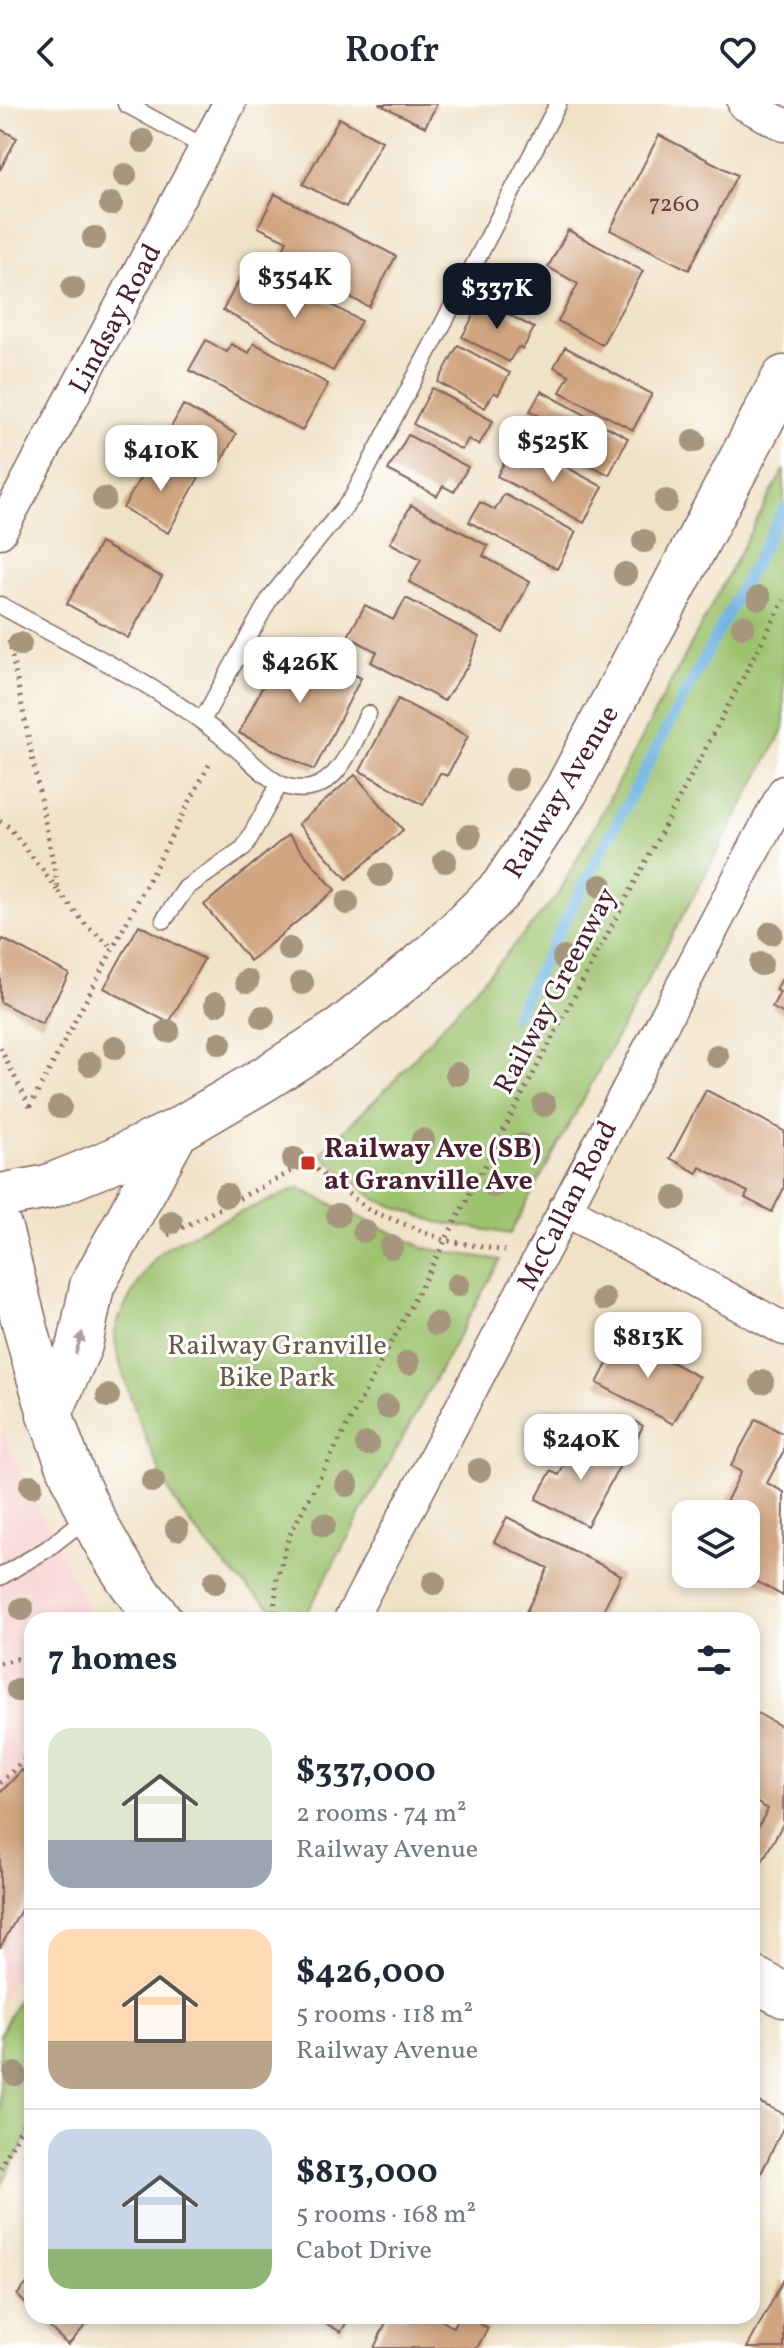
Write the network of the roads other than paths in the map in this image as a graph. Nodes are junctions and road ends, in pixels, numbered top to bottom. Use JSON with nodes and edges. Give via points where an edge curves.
{"nodes":[{"id":1,"x":126,"y":104,"type":"edge"},
{"id":2,"x":229,"y":104,"type":"edge"},
{"id":3,"x":558,"y":104,"type":"edge"},
{"id":4,"x":744,"y":104,"type":"edge"},
{"id":5,"x":784,"y":125,"type":"edge"},
{"id":6,"x":206,"y":148,"type":"junction"},
{"id":7,"x":784,"y":378,"type":"edge"},
{"id":8,"x":0,"y":532,"type":"edge"},
{"id":9,"x":0,"y":605,"type":"edge"},
{"id":10,"x":368,"y":714,"type":"dead end"},
{"id":11,"x":203,"y":719,"type":"junction"},
{"id":12,"x":279,"y":785,"type":"junction"},
{"id":13,"x":784,"y":792,"type":"edge"},
{"id":14,"x":164,"y":920,"type":"dead end"},
{"id":15,"x":176,"y":1131,"type":"junction"},
{"id":16,"x":0,"y":1196,"type":"edge"},
{"id":17,"x":564,"y":1209,"type":"junction"},
{"id":18,"x":0,"y":1229,"type":"edge"},
{"id":19,"x":784,"y":1329,"type":"edge"},
{"id":20,"x":0,"y":1346,"type":"edge"},
{"id":21,"x":45,"y":1399,"type":"junction"},
{"id":22,"x":89,"y":1516,"type":"junction"},
{"id":23,"x":0,"y":1577,"type":"edge"},
{"id":24,"x":153,"y":1612,"type":"edge"},
{"id":25,"x":354,"y":1612,"type":"edge"},
{"id":26,"x":760,"y":1982,"type":"edge"},
{"id":27,"x":784,"y":1995,"type":"edge"}],
"edges":[{"from":1,"to":6,"type":"lane"},
{"from":2,"to":6,"type":"street","name":"Lindsay Road"},
{"from":3,"to":11,"type":"lane","via":[[352,498],[270,598]]},
{"from":4,"to":5,"type":"street"},
{"from":6,"to":8,"type":"street","name":"Lindsay Road"},
{"from":7,"to":15,"type":"main road","name":"Railway Avenue","via":[[566,791],[502,888],[436,953],[342,1029]]},
{"from":9,"to":11,"type":"lane"},
{"from":10,"to":12,"type":"lane","via":[[327,780],[299,789]]},
{"from":11,"to":12,"type":"lane"},
{"from":12,"to":14,"type":"lane","via":[[244,848],[186,888]]},
{"from":13,"to":17,"type":"street","name":"McCallan Road"},
{"from":15,"to":16,"type":"main road","name":"Railway Avenue","via":[[48,1187]]},
{"from":21,"to":15,"type":"main road","one_way":true,"via":[[80,1345],[92,1286]]},
{"from":17,"to":19,"type":"street"},
{"from":17,"to":25,"type":"street","name":"McCallan Road"},
{"from":18,"to":21,"type":"main road"},
{"from":20,"to":21,"type":"main road"},
{"from":21,"to":22,"type":"main road"},
{"from":22,"to":23,"type":"lane"},
{"from":22,"to":24,"type":"main road","via":[[126,1579]]},
{"from":26,"to":27,"type":"main road"}]}
